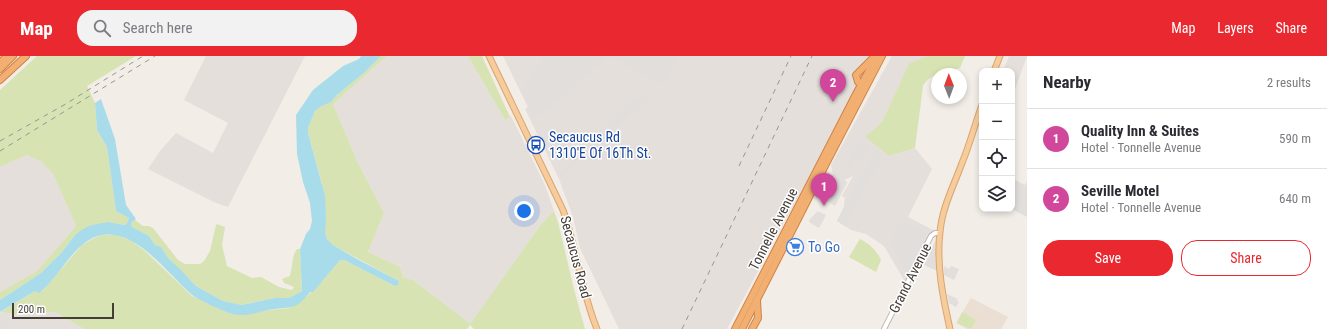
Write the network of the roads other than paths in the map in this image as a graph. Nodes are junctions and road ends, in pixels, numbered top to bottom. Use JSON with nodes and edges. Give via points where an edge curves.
{"nodes":[{"id":1,"x":7,"y":56,"type":"edge"},
{"id":2,"x":14,"y":56,"type":"edge"},
{"id":3,"x":26,"y":56,"type":"edge"},
{"id":4,"x":489,"y":56,"type":"edge"},
{"id":5,"x":876,"y":56,"type":"edge"},
{"id":6,"x":882,"y":56,"type":"edge"},
{"id":7,"x":1000,"y":56,"type":"edge"},
{"id":8,"x":0,"y":63,"type":"edge"},
{"id":9,"x":995,"y":68,"type":"edge"},
{"id":10,"x":0,"y":69,"type":"edge"},
{"id":11,"x":0,"y":80,"type":"edge"},
{"id":12,"x":864,"y":85,"type":"junction"},
{"id":13,"x":979,"y":114,"type":"edge"},
{"id":14,"x":940,"y":233,"type":"junction"},
{"id":15,"x":757,"y":299,"type":"junction"},
{"id":16,"x":597,"y":329,"type":"edge"},
{"id":17,"x":734,"y":329,"type":"edge"},
{"id":18,"x":742,"y":329,"type":"edge"},
{"id":19,"x":752,"y":329,"type":"edge"},
{"id":20,"x":884,"y":329,"type":"edge"},
{"id":21,"x":950,"y":329,"type":"edge"}],
"edges":[{"from":1,"to":8,"type":"highway"},
{"from":2,"to":10,"type":"highway"},
{"from":3,"to":11,"type":"highway"},
{"from":4,"to":16,"type":"main road","name":"Secaucus Road","via":[[563,210]]},
{"from":5,"to":12,"type":"highway","name":"Tonnelle Avenue"},
{"from":5,"to":12,"type":"highway","via":[[856,75],[857,80]]},
{"from":6,"to":12,"type":"highway","name":"Tonnelle Avenue"},
{"from":7,"to":9,"type":"main road"},
{"from":12,"to":15,"type":"highway","name":"Tonnelle Avenue"},
{"from":12,"to":17,"type":"highway","name":"Tonnelle Avenue"},
{"from":13,"to":14,"type":"main road","via":[[950,195]]},
{"from":14,"to":20,"type":"street","name":"Grand Avenue","via":[[932,236]]},
{"from":14,"to":21,"type":"main road","via":[[940,278]]},
{"from":15,"to":18,"type":"highway","name":"Tonnelle Avenue"},
{"from":15,"to":19,"type":"highway","via":[[758,318]]}]}
